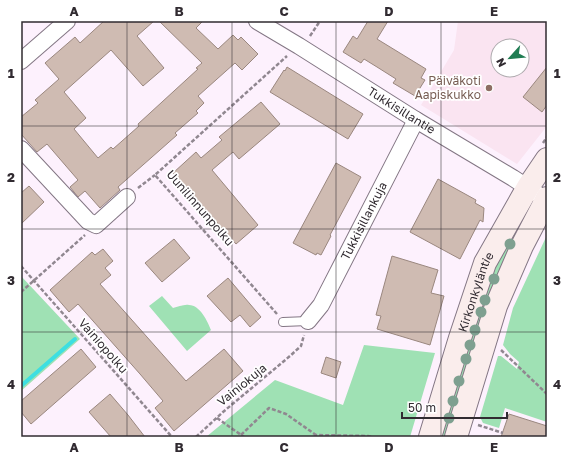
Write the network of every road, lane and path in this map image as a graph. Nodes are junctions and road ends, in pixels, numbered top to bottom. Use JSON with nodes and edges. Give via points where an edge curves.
{"nodes":[{"id":1,"x":67,"y":21,"type":"edge"},
{"id":2,"x":257,"y":21,"type":"edge"},
{"id":3,"x":320,"y":21,"type":"edge"},
{"id":4,"x":308,"y":40,"type":"dead end"},
{"id":5,"x":291,"y":52,"type":"dead end"},
{"id":6,"x":21,"y":61,"type":"edge"},
{"id":7,"x":416,"y":120,"type":"junction"},
{"id":8,"x":21,"y":149,"type":"edge"},
{"id":9,"x":547,"y":158,"type":"edge"},
{"id":10,"x":155,"y":175,"type":"junction"},
{"id":11,"x":528,"y":187,"type":"junction"},
{"id":12,"x":127,"y":197,"type":"joint"},
{"id":13,"x":547,"y":199,"type":"edge"},
{"id":14,"x":96,"y":225,"type":"junction"},
{"id":15,"x":21,"y":266,"type":"edge"},
{"id":16,"x":34,"y":280,"type":"junction"},
{"id":17,"x":21,"y":292,"type":"edge"},
{"id":18,"x":308,"y":321,"type":"joint"},
{"id":19,"x":283,"y":322,"type":"joint"},
{"id":20,"x":301,"y":346,"type":"dead end"},
{"id":21,"x":497,"y":347,"type":"dead end"},
{"id":22,"x":547,"y":394,"type":"edge"},
{"id":23,"x":217,"y":418,"type":"junction"},
{"id":24,"x":473,"y":423,"type":"dead end"},
{"id":25,"x":503,"y":433,"type":"dead end"},
{"id":26,"x":243,"y":436,"type":"edge"},
{"id":27,"x":315,"y":436,"type":"edge"},
{"id":28,"x":368,"y":436,"type":"edge"},
{"id":29,"x":172,"y":437,"type":"edge"},
{"id":30,"x":196,"y":437,"type":"edge"},
{"id":31,"x":373,"y":437,"type":"edge"},
{"id":32,"x":430,"y":437,"type":"edge"},
{"id":33,"x":456,"y":437,"type":"edge"}],
"edges":[{"from":1,"to":6,"type":"street"},
{"from":2,"to":7,"type":"street","name":"Tukkisillantie"},
{"from":3,"to":4,"type":"path"},
{"from":5,"to":10,"type":"path","name":"Uunilinnunpolku"},
{"from":7,"to":11,"type":"street","name":"Tukkisillantie"},
{"from":7,"to":18,"type":"street","name":"Tukkisillankuja","via":[[321,305]]},
{"from":8,"to":14,"type":"street","via":[[88,221]]},
{"from":9,"to":11,"type":"main road","name":"Kirkonkyläntie"},
{"from":10,"to":12,"type":"path"},
{"from":10,"to":19,"type":"path","name":"Uunilinnunpolku"},
{"from":11,"to":13,"type":"street","name":"Tukkisillantie"},
{"from":11,"to":32,"type":"main road","name":"Kirkonkyläntie","via":[[485,263]]},
{"from":12,"to":14,"type":"street"},
{"from":13,"to":33,"type":"main road","name":"Kirkonkyläntie","via":[[522,246],[496,306]]},
{"from":14,"to":16,"type":"path"},
{"from":15,"to":16,"type":"path","name":"Vainiopolku"},
{"from":16,"to":17,"type":"path"},
{"from":16,"to":29,"type":"path","name":"Vainiopolku"},
{"from":18,"to":19,"type":"lane"},
{"from":20,"to":23,"type":"path","name":"Vainiokuja"},
{"from":21,"to":22,"type":"path"},
{"from":23,"to":26,"type":"path"},
{"from":23,"to":30,"type":"path","name":"Vainiokuja"},
{"from":24,"to":25,"type":"path"},
{"from":26,"to":27,"type":"path","via":[[269,408],[286,414]]},
{"from":27,"to":28,"type":"path"},
{"from":28,"to":31,"type":"path"}]}
